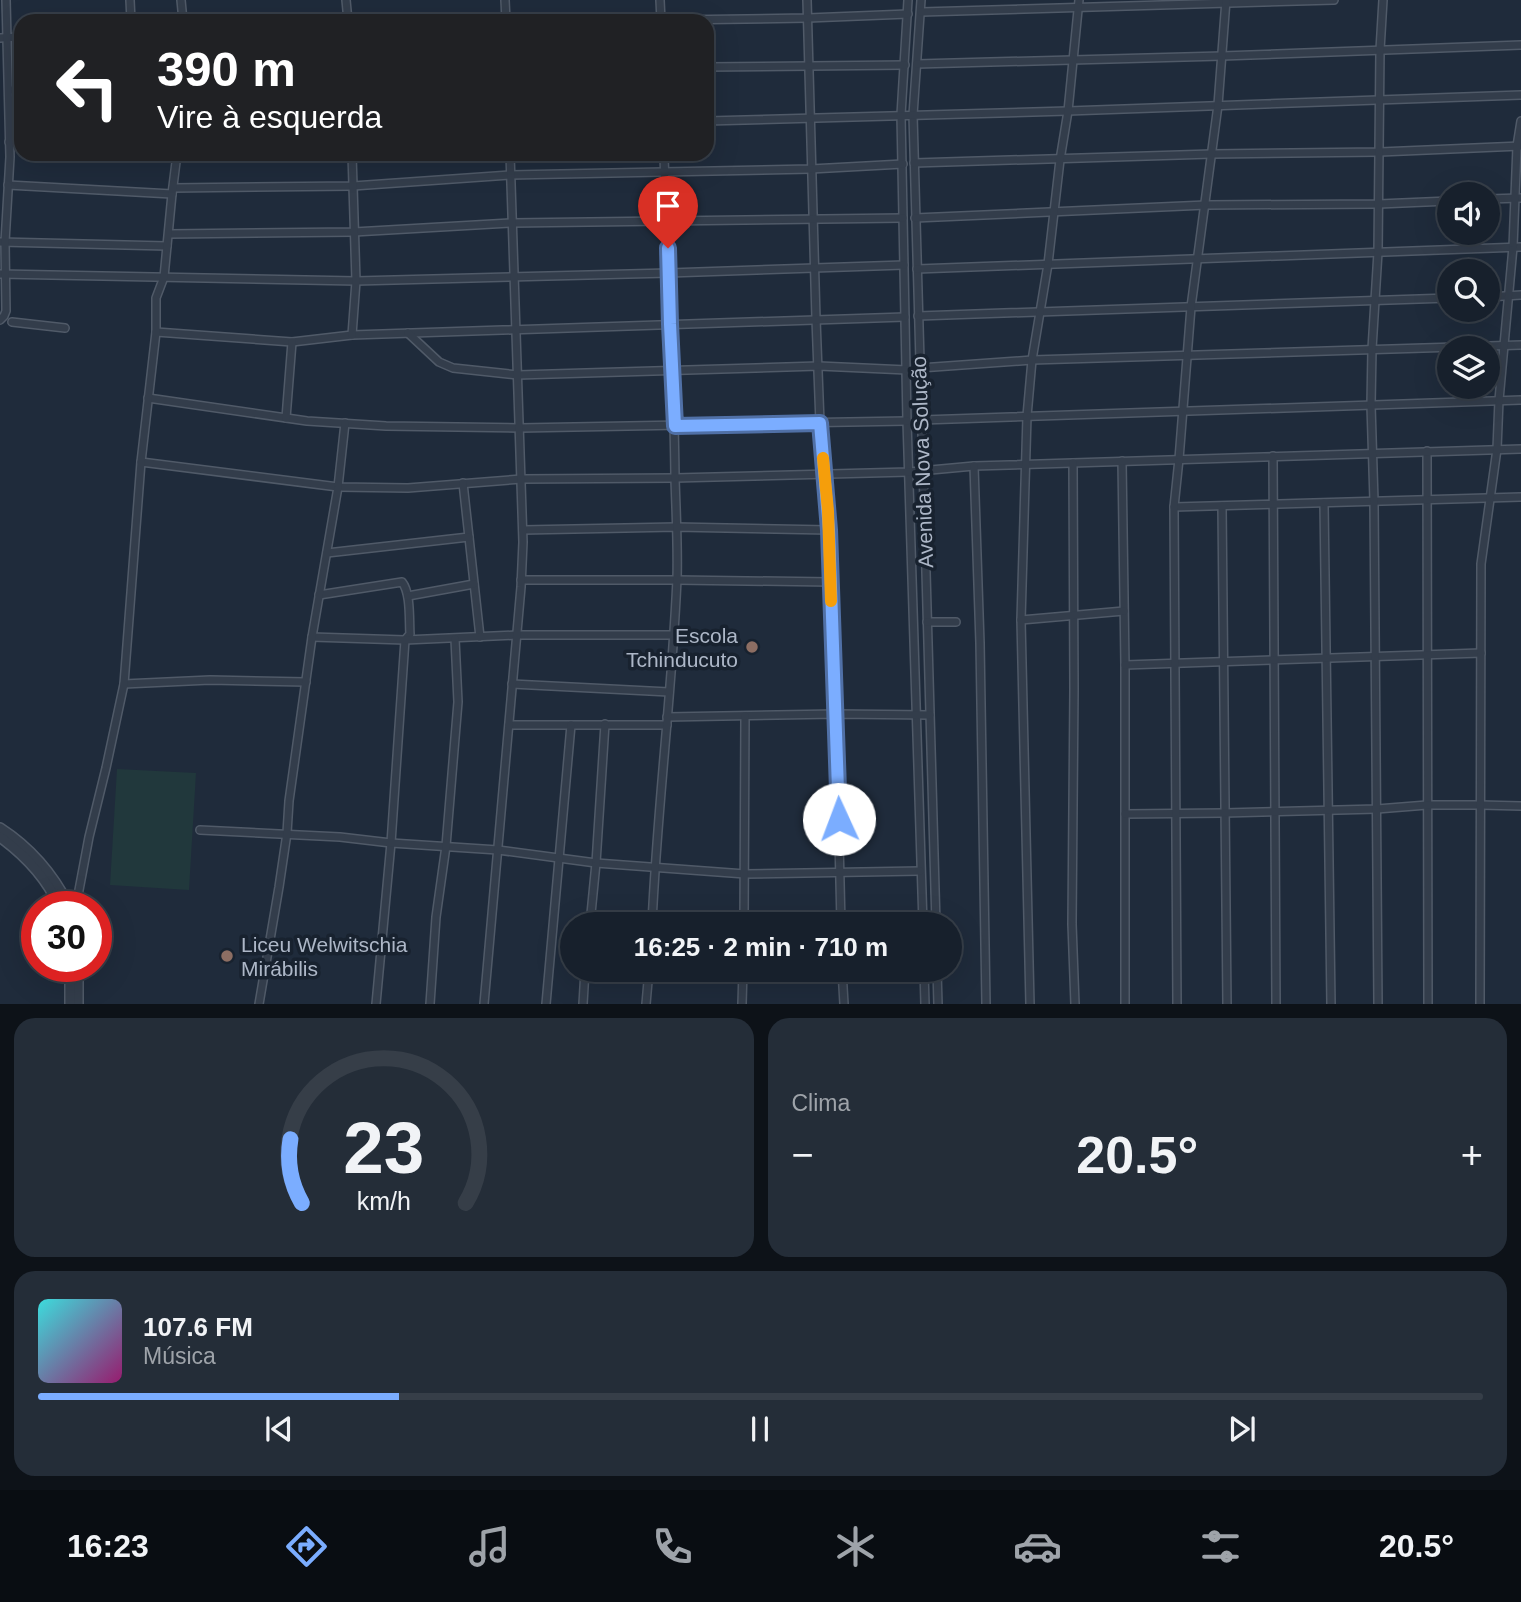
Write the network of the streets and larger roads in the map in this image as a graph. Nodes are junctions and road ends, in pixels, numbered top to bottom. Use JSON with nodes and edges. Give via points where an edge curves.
{"nodes":[{"id":1,"x":6,"y":0,"type":"edge"},
{"id":2,"x":807,"y":0,"type":"edge"},
{"id":3,"x":908,"y":0,"type":"edge"},
{"id":4,"x":921,"y":0,"type":"edge"},
{"id":5,"x":1334,"y":0,"type":"edge"},
{"id":6,"x":1383,"y":0,"type":"edge"},
{"id":7,"x":1226,"y":2,"type":"edge"},
{"id":8,"x":1079,"y":4,"type":"edge"},
{"id":9,"x":921,"y":12,"type":"junction"},
{"id":10,"x":908,"y":13,"type":"junction"},
{"id":11,"x":808,"y":18,"type":"junction"},
{"id":12,"x":714,"y":19,"type":"edge"},
{"id":13,"x":4,"y":38,"type":"edge"},
{"id":14,"x":1521,"y":45,"type":"edge"},
{"id":15,"x":1380,"y":50,"type":"junction"},
{"id":16,"x":1222,"y":56,"type":"junction"},
{"id":17,"x":1072,"y":60,"type":"junction"},
{"id":18,"x":917,"y":64,"type":"junction"},
{"id":19,"x":905,"y":65,"type":"junction"},
{"id":20,"x":808,"y":66,"type":"junction"},
{"id":21,"x":714,"y":67,"type":"edge"},
{"id":22,"x":9,"y":90,"type":"junction"},
{"id":23,"x":14,"y":90,"type":"edge"},
{"id":24,"x":1521,"y":95,"type":"edge"},
{"id":25,"x":1380,"y":101,"type":"junction"},
{"id":26,"x":1218,"y":105,"type":"junction"},
{"id":27,"x":1068,"y":111,"type":"junction"},
{"id":28,"x":901,"y":115,"type":"junction"},
{"id":29,"x":913,"y":115,"type":"junction"},
{"id":30,"x":810,"y":119,"type":"junction"},
{"id":31,"x":714,"y":121,"type":"edge"},
{"id":32,"x":1521,"y":121,"type":"edge"},
{"id":33,"x":9,"y":142,"type":"junction"},
{"id":34,"x":14,"y":142,"type":"edge"},
{"id":35,"x":1519,"y":146,"type":"edge"},
{"id":36,"x":0,"y":152,"type":"edge"},
{"id":37,"x":9,"y":152,"type":"junction"},
{"id":38,"x":1380,"y":152,"type":"junction"},
{"id":39,"x":1212,"y":154,"type":"junction"},
{"id":40,"x":1060,"y":160,"type":"junction"},
{"id":41,"x":176,"y":161,"type":"edge"},
{"id":42,"x":352,"y":161,"type":"edge"},
{"id":43,"x":510,"y":161,"type":"edge"},
{"id":44,"x":664,"y":161,"type":"edge"},
{"id":45,"x":914,"y":163,"type":"junction"},
{"id":46,"x":903,"y":164,"type":"junction"},
{"id":47,"x":811,"y":169,"type":"junction"},
{"id":48,"x":665,"y":172,"type":"junction"},
{"id":49,"x":510,"y":175,"type":"junction"},
{"id":50,"x":8,"y":184,"type":"junction"},
{"id":51,"x":353,"y":186,"type":"junction"},
{"id":52,"x":172,"y":191,"type":"junction"},
{"id":53,"x":1518,"y":198,"type":"edge"},
{"id":54,"x":1500,"y":199,"type":"edge"},
{"id":55,"x":1437,"y":202,"type":"edge"},
{"id":56,"x":1378,"y":204,"type":"junction"},
{"id":57,"x":1206,"y":205,"type":"junction"},
{"id":58,"x":1054,"y":212,"type":"junction"},
{"id":59,"x":903,"y":218,"type":"junction"},
{"id":60,"x":915,"y":218,"type":"junction"},
{"id":61,"x":813,"y":220,"type":"junction"},
{"id":62,"x":667,"y":222,"type":"junction"},
{"id":63,"x":512,"y":223,"type":"junction"},
{"id":64,"x":354,"y":232,"type":"junction"},
{"id":65,"x":169,"y":234,"type":"junction"},
{"id":66,"x":3,"y":242,"type":"edge"},
{"id":67,"x":167,"y":246,"type":"junction"},
{"id":68,"x":1517,"y":247,"type":"edge"},
{"id":69,"x":1378,"y":252,"type":"junction"},
{"id":70,"x":1199,"y":258,"type":"junction"},
{"id":71,"x":1048,"y":264,"type":"junction"},
{"id":72,"x":904,"y":265,"type":"junction"},
{"id":73,"x":815,"y":268,"type":"junction"},
{"id":74,"x":917,"y":269,"type":"junction"},
{"id":75,"x":669,"y":273,"type":"junction"},
{"id":76,"x":2,"y":275,"type":"edge"},
{"id":77,"x":164,"y":277,"type":"junction"},
{"id":78,"x":514,"y":277,"type":"junction"},
{"id":79,"x":356,"y":281,"type":"junction"},
{"id":80,"x":1500,"y":296,"type":"edge"},
{"id":81,"x":1509,"y":296,"type":"junction"},
{"id":82,"x":1521,"y":296,"type":"edge"},
{"id":83,"x":1437,"y":298,"type":"edge"},
{"id":84,"x":1376,"y":300,"type":"junction"},
{"id":85,"x":1191,"y":307,"type":"junction"},
{"id":86,"x":1040,"y":312,"type":"junction"},
{"id":87,"x":918,"y":316,"type":"junction"},
{"id":88,"x":905,"y":317,"type":"junction"},
{"id":89,"x":816,"y":319,"type":"junction"},
{"id":90,"x":0,"y":320,"type":"edge"},
{"id":91,"x":12,"y":322,"type":"dead end"},
{"id":92,"x":670,"y":324,"type":"junction"},
{"id":93,"x":65,"y":328,"type":"dead end"},
{"id":94,"x":517,"y":329,"type":"junction"},
{"id":95,"x":156,"y":332,"type":"junction"},
{"id":96,"x":408,"y":333,"type":"junction"},
{"id":97,"x":352,"y":335,"type":"junction"},
{"id":98,"x":292,"y":342,"type":"junction"},
{"id":99,"x":1504,"y":345,"type":"junction"},
{"id":100,"x":1521,"y":345,"type":"edge"},
{"id":101,"x":1372,"y":349,"type":"junction"},
{"id":102,"x":1188,"y":355,"type":"junction"},
{"id":103,"x":1032,"y":360,"type":"junction"},
{"id":104,"x":819,"y":366,"type":"junction"},
{"id":105,"x":919,"y":368,"type":"junction"},
{"id":106,"x":907,"y":370,"type":"junction"},
{"id":107,"x":673,"y":371,"type":"junction"},
{"id":108,"x":518,"y":375,"type":"junction"},
{"id":109,"x":148,"y":398,"type":"junction"},
{"id":110,"x":1499,"y":400,"type":"junction"},
{"id":111,"x":1521,"y":400,"type":"edge"},
{"id":112,"x":1371,"y":405,"type":"junction"},
{"id":113,"x":1184,"y":411,"type":"junction"},
{"id":114,"x":1027,"y":416,"type":"junction"},
{"id":115,"x":286,"y":418,"type":"junction"},
{"id":116,"x":922,"y":420,"type":"junction"},
{"id":117,"x":907,"y":421,"type":"junction"},
{"id":118,"x":345,"y":423,"type":"junction"},
{"id":119,"x":820,"y":423,"type":"junction"},
{"id":120,"x":675,"y":426,"type":"junction"},
{"id":121,"x":520,"y":428,"type":"junction"},
{"id":122,"x":1497,"y":449,"type":"junction"},
{"id":123,"x":1521,"y":449,"type":"edge"},
{"id":124,"x":1427,"y":452,"type":"junction"},
{"id":125,"x":1373,"y":453,"type":"junction"},
{"id":126,"x":1273,"y":456,"type":"junction"},
{"id":127,"x":1180,"y":459,"type":"junction"},
{"id":128,"x":1122,"y":461,"type":"junction"},
{"id":129,"x":141,"y":462,"type":"junction"},
{"id":130,"x":1073,"y":463,"type":"junction"},
{"id":131,"x":1025,"y":464,"type":"junction"},
{"id":132,"x":974,"y":466,"type":"junction"},
{"id":133,"x":923,"y":471,"type":"junction"},
{"id":134,"x":909,"y":472,"type":"junction"},
{"id":135,"x":824,"y":473,"type":"junction"},
{"id":136,"x":675,"y":478,"type":"junction"},
{"id":137,"x":522,"y":480,"type":"junction"},
{"id":138,"x":463,"y":483,"type":"junction"},
{"id":139,"x":338,"y":487,"type":"junction"},
{"id":140,"x":1521,"y":497,"type":"edge"},
{"id":141,"x":1490,"y":498,"type":"junction"},
{"id":142,"x":1427,"y":500,"type":"junction"},
{"id":143,"x":1374,"y":501,"type":"junction"},
{"id":144,"x":1324,"y":503,"type":"junction"},
{"id":145,"x":1273,"y":504,"type":"junction"},
{"id":146,"x":1222,"y":506,"type":"junction"},
{"id":147,"x":1174,"y":507,"type":"junction"},
{"id":148,"x":676,"y":527,"type":"junction"},
{"id":149,"x":523,"y":530,"type":"junction"},
{"id":150,"x":829,"y":530,"type":"junction"},
{"id":151,"x":469,"y":537,"type":"junction"},
{"id":152,"x":327,"y":553,"type":"junction"},
{"id":153,"x":522,"y":580,"type":"junction"},
{"id":154,"x":677,"y":580,"type":"junction"},
{"id":155,"x":831,"y":582,"type":"junction"},
{"id":156,"x":474,"y":584,"type":"junction"},
{"id":157,"x":319,"y":595,"type":"junction"},
{"id":158,"x":408,"y":596,"type":"junction"},
{"id":159,"x":1124,"y":611,"type":"junction"},
{"id":160,"x":1074,"y":617,"type":"junction"},
{"id":161,"x":1021,"y":620,"type":"junction"},
{"id":162,"x":927,"y":622,"type":"junction"},
{"id":163,"x":956,"y":622,"type":"dead end"},
{"id":164,"x":517,"y":635,"type":"junction"},
{"id":165,"x":673,"y":635,"type":"junction"},
{"id":166,"x":312,"y":637,"type":"junction"},
{"id":167,"x":480,"y":637,"type":"junction"},
{"id":168,"x":455,"y":639,"type":"junction"},
{"id":169,"x":405,"y":640,"type":"junction"},
{"id":170,"x":1481,"y":653,"type":"junction"},
{"id":171,"x":1427,"y":655,"type":"junction"},
{"id":172,"x":1326,"y":657,"type":"junction"},
{"id":173,"x":1376,"y":658,"type":"junction"},
{"id":174,"x":1274,"y":659,"type":"junction"},
{"id":175,"x":1224,"y":661,"type":"junction"},
{"id":176,"x":1174,"y":663,"type":"junction"},
{"id":177,"x":1125,"y":665,"type":"junction"},
{"id":178,"x":306,"y":682,"type":"junction"},
{"id":179,"x":124,"y":684,"type":"junction"},
{"id":180,"x":512,"y":684,"type":"junction"},
{"id":181,"x":668,"y":692,"type":"junction"},
{"id":182,"x":836,"y":715,"type":"junction"},
{"id":183,"x":930,"y":715,"type":"junction"},
{"id":184,"x":745,"y":716,"type":"junction"},
{"id":185,"x":917,"y":716,"type":"junction"},
{"id":186,"x":667,"y":721,"type":"junction"},
{"id":187,"x":605,"y":724,"type":"junction"},
{"id":188,"x":571,"y":725,"type":"junction"},
{"id":189,"x":509,"y":726,"type":"junction"},
{"id":190,"x":1480,"y":804,"type":"junction"},
{"id":191,"x":1427,"y":805,"type":"junction"},
{"id":192,"x":1521,"y":806,"type":"edge"},
{"id":193,"x":1377,"y":809,"type":"junction"},
{"id":194,"x":1328,"y":810,"type":"junction"},
{"id":195,"x":1275,"y":811,"type":"junction"},
{"id":196,"x":1176,"y":813,"type":"junction"},
{"id":197,"x":1224,"y":813,"type":"junction"},
{"id":198,"x":1125,"y":814,"type":"junction"},
{"id":199,"x":0,"y":828,"type":"edge"},
{"id":200,"x":200,"y":830,"type":"dead end"},
{"id":201,"x":286,"y":833,"type":"junction"},
{"id":202,"x":0,"y":837,"type":"edge"},
{"id":203,"x":391,"y":844,"type":"junction"},
{"id":204,"x":446,"y":846,"type":"junction"},
{"id":205,"x":498,"y":850,"type":"junction"},
{"id":206,"x":560,"y":858,"type":"junction"},
{"id":207,"x":596,"y":863,"type":"junction"},
{"id":208,"x":654,"y":867,"type":"junction"},
{"id":209,"x":840,"y":871,"type":"junction"},
{"id":210,"x":920,"y":871,"type":"junction"},
{"id":211,"x":745,"y":874,"type":"junction"},
{"id":212,"x":52,"y":891,"type":"edge"},
{"id":213,"x":60,"y":891,"type":"edge"},
{"id":214,"x":79,"y":891,"type":"edge"},
{"id":215,"x":591,"y":912,"type":"edge"},
{"id":216,"x":652,"y":912,"type":"edge"},
{"id":217,"x":744,"y":912,"type":"edge"},
{"id":218,"x":841,"y":912,"type":"edge"},
{"id":219,"x":922,"y":912,"type":"edge"},
{"id":220,"x":936,"y":912,"type":"edge"},
{"id":221,"x":70,"y":982,"type":"edge"},
{"id":222,"x":78,"y":982,"type":"edge"},
{"id":223,"x":584,"y":982,"type":"edge"},
{"id":224,"x":648,"y":982,"type":"edge"},
{"id":225,"x":743,"y":982,"type":"edge"},
{"id":226,"x":843,"y":982,"type":"edge"},
{"id":227,"x":924,"y":982,"type":"edge"},
{"id":228,"x":937,"y":982,"type":"edge"},
{"id":229,"x":77,"y":1000,"type":"edge"},
{"id":230,"x":70,"y":1003,"type":"edge"},
{"id":231,"x":86,"y":1003,"type":"edge"},
{"id":232,"x":259,"y":1003,"type":"edge"},
{"id":233,"x":376,"y":1003,"type":"edge"},
{"id":234,"x":430,"y":1003,"type":"edge"},
{"id":235,"x":484,"y":1003,"type":"edge"},
{"id":236,"x":547,"y":1003,"type":"edge"},
{"id":237,"x":583,"y":1003,"type":"edge"},
{"id":238,"x":646,"y":1003,"type":"edge"},
{"id":239,"x":742,"y":1003,"type":"edge"},
{"id":240,"x":844,"y":1003,"type":"edge"},
{"id":241,"x":925,"y":1003,"type":"edge"},
{"id":242,"x":938,"y":1003,"type":"edge"},
{"id":243,"x":986,"y":1003,"type":"edge"},
{"id":244,"x":1030,"y":1003,"type":"edge"},
{"id":245,"x":1075,"y":1003,"type":"edge"},
{"id":246,"x":1125,"y":1003,"type":"edge"},
{"id":247,"x":1177,"y":1003,"type":"edge"},
{"id":248,"x":1227,"y":1003,"type":"edge"},
{"id":249,"x":1276,"y":1003,"type":"edge"},
{"id":250,"x":1331,"y":1003,"type":"edge"},
{"id":251,"x":1378,"y":1003,"type":"edge"},
{"id":252,"x":1428,"y":1003,"type":"edge"},
{"id":253,"x":1480,"y":1003,"type":"edge"}],
"edges":[{"from":1,"to":13,"type":"street"},
{"from":2,"to":11,"type":"street"},
{"from":3,"to":10,"type":"street","name":"Avenida Nova Solução"},
{"from":4,"to":9,"type":"street","name":"Avenida Nova Solução"},
{"from":5,"to":7,"type":"street"},
{"from":6,"to":15,"type":"street"},
{"from":7,"to":8,"type":"street"},
{"from":7,"to":16,"type":"street"},
{"from":8,"to":9,"type":"street"},
{"from":8,"to":17,"type":"street"},
{"from":9,"to":18,"type":"street","name":"Avenida Nova Solução"},
{"from":10,"to":11,"type":"street"},
{"from":10,"to":19,"type":"street","name":"Avenida Nova Solução"},
{"from":11,"to":12,"type":"street"},
{"from":11,"to":20,"type":"street"},
{"from":13,"to":22,"type":"street"},
{"from":14,"to":15,"type":"street"},
{"from":15,"to":16,"type":"street"},
{"from":15,"to":25,"type":"street"},
{"from":16,"to":17,"type":"street"},
{"from":16,"to":26,"type":"street"},
{"from":17,"to":18,"type":"street"},
{"from":17,"to":27,"type":"street"},
{"from":18,"to":29,"type":"street","name":"Avenida Nova Solução"},
{"from":19,"to":20,"type":"street"},
{"from":19,"to":28,"type":"street","name":"Avenida Nova Solução"},
{"from":20,"to":21,"type":"street"},
{"from":20,"to":30,"type":"street"},
{"from":22,"to":23,"type":"street"},
{"from":22,"to":33,"type":"street"},
{"from":24,"to":25,"type":"street"},
{"from":25,"to":26,"type":"street"},
{"from":25,"to":38,"type":"street"},
{"from":26,"to":27,"type":"street"},
{"from":26,"to":39,"type":"street"},
{"from":27,"to":29,"type":"street"},
{"from":27,"to":40,"type":"street"},
{"from":28,"to":29,"type":"street"},
{"from":28,"to":30,"type":"street"},
{"from":28,"to":46,"type":"street","name":"Avenida Nova Solução"},
{"from":29,"to":45,"type":"street","name":"Avenida Nova Solução"},
{"from":30,"to":31,"type":"street"},
{"from":30,"to":47,"type":"street"},
{"from":32,"to":35,"type":"street"},
{"from":33,"to":34,"type":"street"},
{"from":33,"to":37,"type":"street"},
{"from":35,"to":38,"type":"street"},
{"from":35,"to":53,"type":"street"},
{"from":36,"to":37,"type":"street"},
{"from":37,"to":50,"type":"street"},
{"from":38,"to":39,"type":"street"},
{"from":38,"to":56,"type":"street"},
{"from":39,"to":40,"type":"street"},
{"from":39,"to":57,"type":"street"},
{"from":40,"to":45,"type":"street"},
{"from":40,"to":58,"type":"street"},
{"from":41,"to":52,"type":"street"},
{"from":42,"to":51,"type":"street"},
{"from":43,"to":49,"type":"street"},
{"from":44,"to":48,"type":"street"},
{"from":45,"to":60,"type":"street","name":"Avenida Nova Solução"},
{"from":46,"to":47,"type":"street"},
{"from":46,"to":59,"type":"street","name":"Avenida Nova Solução"},
{"from":47,"to":48,"type":"street"},
{"from":47,"to":61,"type":"street"},
{"from":48,"to":49,"type":"street"},
{"from":48,"to":62,"type":"street"},
{"from":49,"to":51,"type":"street"},
{"from":49,"to":63,"type":"street"},
{"from":50,"to":52,"type":"street"},
{"from":50,"to":66,"type":"street"},
{"from":51,"to":52,"type":"street"},
{"from":51,"to":64,"type":"street"},
{"from":52,"to":65,"type":"street"},
{"from":53,"to":54,"type":"street"},
{"from":53,"to":68,"type":"street"},
{"from":55,"to":56,"type":"street"},
{"from":56,"to":57,"type":"street"},
{"from":56,"to":69,"type":"street"},
{"from":57,"to":58,"type":"street"},
{"from":57,"to":70,"type":"street"},
{"from":58,"to":60,"type":"street"},
{"from":58,"to":71,"type":"street"},
{"from":59,"to":61,"type":"street"},
{"from":59,"to":72,"type":"street","name":"Avenida Nova Solução"},
{"from":60,"to":74,"type":"street","name":"Avenida Nova Solução"},
{"from":61,"to":62,"type":"street"},
{"from":61,"to":73,"type":"street"},
{"from":62,"to":63,"type":"street"},
{"from":62,"to":75,"type":"street"},
{"from":63,"to":64,"type":"street"},
{"from":63,"to":78,"type":"street"},
{"from":64,"to":65,"type":"street"},
{"from":64,"to":79,"type":"street"},
{"from":65,"to":67,"type":"street"},
{"from":66,"to":67,"type":"street"},
{"from":66,"to":76,"type":"street"},
{"from":67,"to":77,"type":"street"},
{"from":68,"to":69,"type":"street"},
{"from":68,"to":81,"type":"street"},
{"from":69,"to":70,"type":"street"},
{"from":69,"to":84,"type":"street"},
{"from":70,"to":71,"type":"street"},
{"from":70,"to":85,"type":"street"},
{"from":71,"to":74,"type":"street"},
{"from":71,"to":86,"type":"street"},
{"from":72,"to":73,"type":"street"},
{"from":72,"to":88,"type":"street","name":"Avenida Nova Solução"},
{"from":73,"to":75,"type":"street"},
{"from":73,"to":89,"type":"street"},
{"from":74,"to":87,"type":"street","name":"Avenida Nova Solução"},
{"from":75,"to":78,"type":"street"},
{"from":75,"to":92,"type":"street"},
{"from":76,"to":77,"type":"street"},
{"from":76,"to":90,"type":"street","via":[[6,311]]},
{"from":77,"to":79,"type":"street"},
{"from":77,"to":95,"type":"street","via":[[156,298]]},
{"from":78,"to":79,"type":"street"},
{"from":78,"to":94,"type":"street"},
{"from":79,"to":97,"type":"street"},
{"from":80,"to":81,"type":"street"},
{"from":81,"to":82,"type":"street"},
{"from":81,"to":99,"type":"street"},
{"from":83,"to":84,"type":"street"},
{"from":84,"to":85,"type":"street"},
{"from":84,"to":101,"type":"street"},
{"from":85,"to":86,"type":"street"},
{"from":85,"to":102,"type":"street"},
{"from":86,"to":87,"type":"street"},
{"from":86,"to":103,"type":"street"},
{"from":87,"to":105,"type":"street","name":"Avenida Nova Solução"},
{"from":88,"to":89,"type":"street"},
{"from":88,"to":106,"type":"street","name":"Avenida Nova Solução"},
{"from":89,"to":92,"type":"street"},
{"from":89,"to":104,"type":"street"},
{"from":91,"to":93,"type":"street"},
{"from":92,"to":94,"type":"street"},
{"from":92,"to":107,"type":"street"},
{"from":94,"to":96,"type":"street"},
{"from":94,"to":108,"type":"street"},
{"from":95,"to":98,"type":"street"},
{"from":95,"to":109,"type":"street"},
{"from":96,"to":97,"type":"street"},
{"from":96,"to":108,"type":"street","via":[[439,362],[453,368]]},
{"from":97,"to":98,"type":"street"},
{"from":98,"to":115,"type":"street"},
{"from":99,"to":100,"type":"street"},
{"from":99,"to":101,"type":"street"},
{"from":99,"to":110,"type":"street"},
{"from":101,"to":102,"type":"street"},
{"from":101,"to":112,"type":"street"},
{"from":102,"to":103,"type":"street"},
{"from":102,"to":113,"type":"street"},
{"from":103,"to":105,"type":"street"},
{"from":103,"to":114,"type":"street"},
{"from":104,"to":106,"type":"street"},
{"from":104,"to":107,"type":"street"},
{"from":104,"to":119,"type":"street"},
{"from":105,"to":116,"type":"street","name":"Avenida Nova Solução"},
{"from":106,"to":117,"type":"street","name":"Avenida Nova Solução"},
{"from":107,"to":108,"type":"street"},
{"from":107,"to":120,"type":"street"},
{"from":108,"to":121,"type":"street"},
{"from":109,"to":115,"type":"street"},
{"from":109,"to":129,"type":"street"},
{"from":110,"to":111,"type":"street"},
{"from":110,"to":112,"type":"street"},
{"from":110,"to":122,"type":"street"},
{"from":112,"to":113,"type":"street"},
{"from":112,"to":125,"type":"street"},
{"from":113,"to":114,"type":"street"},
{"from":113,"to":127,"type":"street"},
{"from":114,"to":116,"type":"street"},
{"from":114,"to":131,"type":"street"},
{"from":115,"to":118,"type":"street"},
{"from":116,"to":133,"type":"street","name":"Avenida Nova Solução"},
{"from":117,"to":119,"type":"street"},
{"from":117,"to":134,"type":"street","name":"Avenida Nova Solução"},
{"from":118,"to":121,"type":"street"},
{"from":118,"to":139,"type":"street"},
{"from":119,"to":120,"type":"street"},
{"from":119,"to":135,"type":"street"},
{"from":120,"to":121,"type":"street"},
{"from":120,"to":136,"type":"street"},
{"from":121,"to":137,"type":"street"},
{"from":122,"to":123,"type":"street"},
{"from":122,"to":124,"type":"street"},
{"from":122,"to":141,"type":"street"},
{"from":124,"to":125,"type":"street"},
{"from":124,"to":142,"type":"street"},
{"from":125,"to":126,"type":"street"},
{"from":125,"to":143,"type":"street"},
{"from":126,"to":127,"type":"street"},
{"from":126,"to":145,"type":"street"},
{"from":127,"to":128,"type":"street"},
{"from":127,"to":147,"type":"street"},
{"from":128,"to":130,"type":"street"},
{"from":128,"to":159,"type":"street"},
{"from":129,"to":139,"type":"street"},
{"from":129,"to":179,"type":"street"},
{"from":130,"to":131,"type":"street"},
{"from":130,"to":160,"type":"street"},
{"from":131,"to":132,"type":"street"},
{"from":131,"to":161,"type":"street"},
{"from":132,"to":133,"type":"street"},
{"from":132,"to":243,"type":"street"},
{"from":133,"to":134,"type":"street"},
{"from":133,"to":162,"type":"street","name":"Avenida Nova Solução"},
{"from":134,"to":135,"type":"street"},
{"from":134,"to":185,"type":"street","name":"Avenida Nova Solução"},
{"from":135,"to":136,"type":"street"},
{"from":135,"to":150,"type":"street"},
{"from":136,"to":137,"type":"street"},
{"from":136,"to":148,"type":"street"},
{"from":137,"to":138,"type":"street"},
{"from":137,"to":149,"type":"street"},
{"from":138,"to":139,"type":"street"},
{"from":138,"to":151,"type":"street"},
{"from":139,"to":152,"type":"street"},
{"from":140,"to":141,"type":"street"},
{"from":141,"to":142,"type":"street"},
{"from":141,"to":170,"type":"street","via":[[1481,565]]},
{"from":142,"to":143,"type":"street"},
{"from":142,"to":171,"type":"street"},
{"from":143,"to":144,"type":"street"},
{"from":143,"to":173,"type":"street"},
{"from":144,"to":145,"type":"street"},
{"from":144,"to":172,"type":"street"},
{"from":145,"to":146,"type":"street"},
{"from":145,"to":174,"type":"street"},
{"from":146,"to":147,"type":"street"},
{"from":146,"to":175,"type":"street"},
{"from":147,"to":176,"type":"street"},
{"from":148,"to":149,"type":"street"},
{"from":148,"to":150,"type":"street"},
{"from":148,"to":154,"type":"street"},
{"from":149,"to":153,"type":"street"},
{"from":150,"to":155,"type":"street"},
{"from":151,"to":152,"type":"street"},
{"from":151,"to":156,"type":"street"},
{"from":152,"to":157,"type":"street"},
{"from":153,"to":154,"type":"street"},
{"from":153,"to":164,"type":"street"},
{"from":154,"to":155,"type":"street"},
{"from":154,"to":165,"type":"street"},
{"from":155,"to":182,"type":"street"},
{"from":156,"to":158,"type":"street"},
{"from":156,"to":167,"type":"street"},
{"from":157,"to":158,"type":"street","via":[[402,582]]},
{"from":157,"to":166,"type":"street"},
{"from":158,"to":169,"type":"street","via":[[410,634]]},
{"from":159,"to":160,"type":"street"},
{"from":159,"to":177,"type":"street"},
{"from":160,"to":161,"type":"street"},
{"from":160,"to":245,"type":"street"},
{"from":161,"to":244,"type":"street"},
{"from":162,"to":163,"type":"street"},
{"from":162,"to":183,"type":"street","name":"Avenida Nova Solução"},
{"from":164,"to":165,"type":"street"},
{"from":164,"to":167,"type":"street"},
{"from":164,"to":180,"type":"street"},
{"from":165,"to":181,"type":"street"},
{"from":166,"to":169,"type":"street"},
{"from":166,"to":178,"type":"street"},
{"from":167,"to":168,"type":"street"},
{"from":168,"to":169,"type":"street"},
{"from":168,"to":204,"type":"street","via":[[458,702]]},
{"from":169,"to":203,"type":"street"},
{"from":170,"to":171,"type":"street"},
{"from":170,"to":190,"type":"street"},
{"from":171,"to":173,"type":"street"},
{"from":171,"to":191,"type":"street"},
{"from":172,"to":173,"type":"street"},
{"from":172,"to":174,"type":"street"},
{"from":172,"to":194,"type":"street"},
{"from":173,"to":193,"type":"street"},
{"from":174,"to":175,"type":"street"},
{"from":174,"to":195,"type":"street"},
{"from":175,"to":176,"type":"street"},
{"from":175,"to":197,"type":"street"},
{"from":176,"to":177,"type":"street"},
{"from":176,"to":196,"type":"street"},
{"from":177,"to":198,"type":"street"},
{"from":178,"to":179,"type":"street"},
{"from":178,"to":201,"type":"street"},
{"from":179,"to":214,"type":"street"},
{"from":180,"to":181,"type":"street"},
{"from":180,"to":189,"type":"street"},
{"from":181,"to":186,"type":"street"},
{"from":182,"to":184,"type":"street"},
{"from":182,"to":185,"type":"street"},
{"from":182,"to":209,"type":"street"},
{"from":183,"to":185,"type":"street"},
{"from":183,"to":220,"type":"street","name":"Avenida Nova Solução"},
{"from":184,"to":186,"type":"street"},
{"from":184,"to":211,"type":"street"},
{"from":185,"to":210,"type":"street","name":"Avenida Nova Solução"},
{"from":186,"to":187,"type":"street"},
{"from":186,"to":208,"type":"street"},
{"from":187,"to":188,"type":"street"},
{"from":187,"to":207,"type":"street"},
{"from":188,"to":189,"type":"street"},
{"from":188,"to":206,"type":"street"},
{"from":189,"to":205,"type":"street"},
{"from":190,"to":191,"type":"street"},
{"from":190,"to":192,"type":"street"},
{"from":190,"to":253,"type":"street"},
{"from":191,"to":193,"type":"street"},
{"from":191,"to":252,"type":"street"},
{"from":193,"to":194,"type":"street"},
{"from":193,"to":251,"type":"street"},
{"from":194,"to":195,"type":"street"},
{"from":194,"to":250,"type":"street"},
{"from":195,"to":197,"type":"street"},
{"from":195,"to":249,"type":"street"},
{"from":196,"to":197,"type":"street"},
{"from":196,"to":198,"type":"street"},
{"from":196,"to":247,"type":"street"},
{"from":197,"to":248,"type":"street"},
{"from":198,"to":246,"type":"street"},
{"from":199,"to":213,"type":"street","via":[[23,844]]},
{"from":200,"to":201,"type":"street"},
{"from":201,"to":203,"type":"street"},
{"from":201,"to":232,"type":"street"},
{"from":202,"to":212,"type":"street","via":[[32,864]]},
{"from":203,"to":204,"type":"street"},
{"from":203,"to":233,"type":"street"},
{"from":204,"to":205,"type":"street"},
{"from":204,"to":234,"type":"street"},
{"from":205,"to":206,"type":"street"},
{"from":205,"to":235,"type":"street"},
{"from":206,"to":207,"type":"street"},
{"from":206,"to":236,"type":"street"},
{"from":207,"to":208,"type":"street"},
{"from":207,"to":215,"type":"street"},
{"from":208,"to":211,"type":"street"},
{"from":208,"to":216,"type":"street"},
{"from":209,"to":210,"type":"street"},
{"from":209,"to":211,"type":"street"},
{"from":209,"to":218,"type":"street"},
{"from":210,"to":219,"type":"street","name":"Avenida Nova Solução"},
{"from":211,"to":217,"type":"street"},
{"from":221,"to":230,"type":"street"},
{"from":222,"to":229,"type":"street"},
{"from":223,"to":237,"type":"street"},
{"from":224,"to":238,"type":"street"},
{"from":225,"to":239,"type":"street"},
{"from":226,"to":240,"type":"street"},
{"from":227,"to":241,"type":"street"},
{"from":228,"to":242,"type":"street"},
{"from":229,"to":231,"type":"street"}]}
